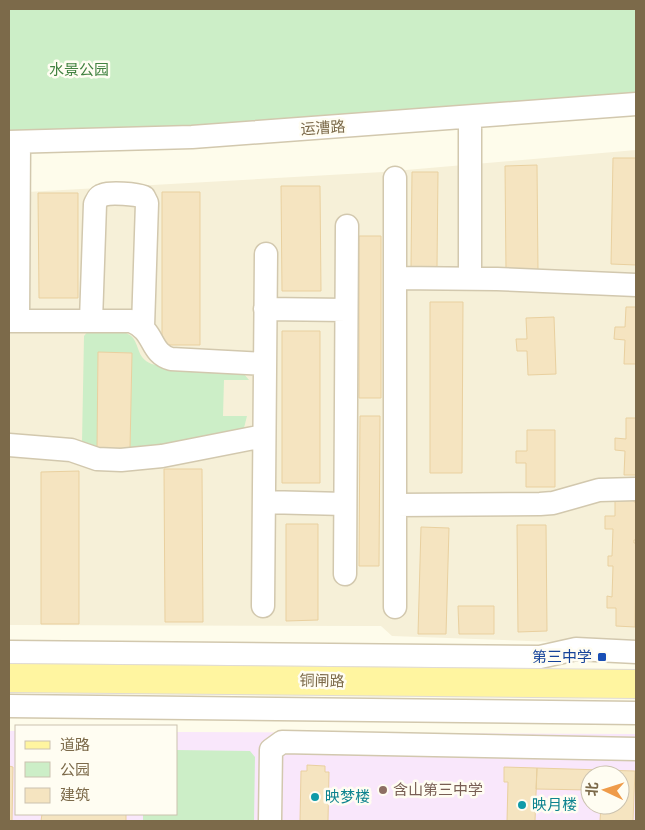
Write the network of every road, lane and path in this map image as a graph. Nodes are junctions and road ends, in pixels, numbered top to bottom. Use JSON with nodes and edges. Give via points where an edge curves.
{"nodes":[{"id":1,"x":636,"y":104,"type":"edge"},
{"id":2,"x":470,"y":117,"type":"junction"},
{"id":3,"x":14,"y":142,"type":"edge"},
{"id":4,"x":395,"y":178,"type":"dead end"},
{"id":5,"x":347,"y":226,"type":"dead end"},
{"id":6,"x":266,"y":254,"type":"dead end"},
{"id":7,"x":395,"y":278,"type":"junction"},
{"id":8,"x":470,"y":278,"type":"junction"},
{"id":9,"x":636,"y":285,"type":"edge"},
{"id":10,"x":265,"y":309,"type":"junction"},
{"id":11,"x":346,"y":310,"type":"junction"},
{"id":12,"x":14,"y":321,"type":"edge"},
{"id":13,"x":91,"y":321,"type":"junction"},
{"id":14,"x":143,"y":327,"type":"junction"},
{"id":15,"x":265,"y":364,"type":"junction"},
{"id":16,"x":264,"y":436,"type":"junction"},
{"id":17,"x":9,"y":445,"type":"edge"},
{"id":18,"x":636,"y":489,"type":"edge"},
{"id":19,"x":264,"y":502,"type":"junction"},
{"id":20,"x":345,"y":504,"type":"junction"},
{"id":21,"x":395,"y":505,"type":"junction"},
{"id":22,"x":345,"y":574,"type":"dead end"},
{"id":23,"x":263,"y":606,"type":"dead end"},
{"id":24,"x":395,"y":607,"type":"dead end"},
{"id":25,"x":9,"y":652,"type":"edge"},
{"id":26,"x":636,"y":652,"type":"edge"},
{"id":27,"x":9,"y":678,"type":"edge"},
{"id":28,"x":636,"y":684,"type":"edge"},
{"id":29,"x":9,"y":706,"type":"edge"},
{"id":30,"x":636,"y":713,"type":"edge"},
{"id":31,"x":636,"y":749,"type":"edge"},
{"id":32,"x":270,"y":821,"type":"edge"}],
"edges":[{"from":1,"to":2,"type":"street","name":"运漕路"},
{"from":2,"to":3,"type":"street","name":"运漕路","via":[[192,137]]},
{"from":2,"to":8,"type":"street"},
{"from":3,"to":12,"type":"street"},
{"from":4,"to":7,"type":"street"},
{"from":5,"to":11,"type":"street"},
{"from":6,"to":10,"type":"street"},
{"from":7,"to":8,"type":"street"},
{"from":7,"to":21,"type":"street"},
{"from":8,"to":9,"type":"street"},
{"from":10,"to":11,"type":"street"},
{"from":10,"to":15,"type":"street"},
{"from":11,"to":20,"type":"street"},
{"from":12,"to":13,"type":"street"},
{"from":13,"to":14,"type":"street","via":[[130,321]]},
{"from":13,"to":14,"type":"street","via":[[95,204],[104,194],[138,195],[147,203]]},
{"from":14,"to":15,"type":"street","via":[[163,357]]},
{"from":15,"to":16,"type":"street"},
{"from":16,"to":17,"type":"street","via":[[162,456],[120,460],[97,459],[71,450]]},
{"from":16,"to":19,"type":"street"},
{"from":18,"to":21,"type":"street","via":[[599,490],[540,504]]},
{"from":19,"to":20,"type":"street"},
{"from":19,"to":23,"type":"street"},
{"from":20,"to":22,"type":"street"},
{"from":21,"to":24,"type":"street"},
{"from":25,"to":26,"type":"street","via":[[540,657],[576,649]]},
{"from":27,"to":28,"type":"main road","name":"铜闸路"},
{"from":29,"to":30,"type":"street"},
{"from":31,"to":32,"type":"street","via":[[282,742],[271,750]]}]}
